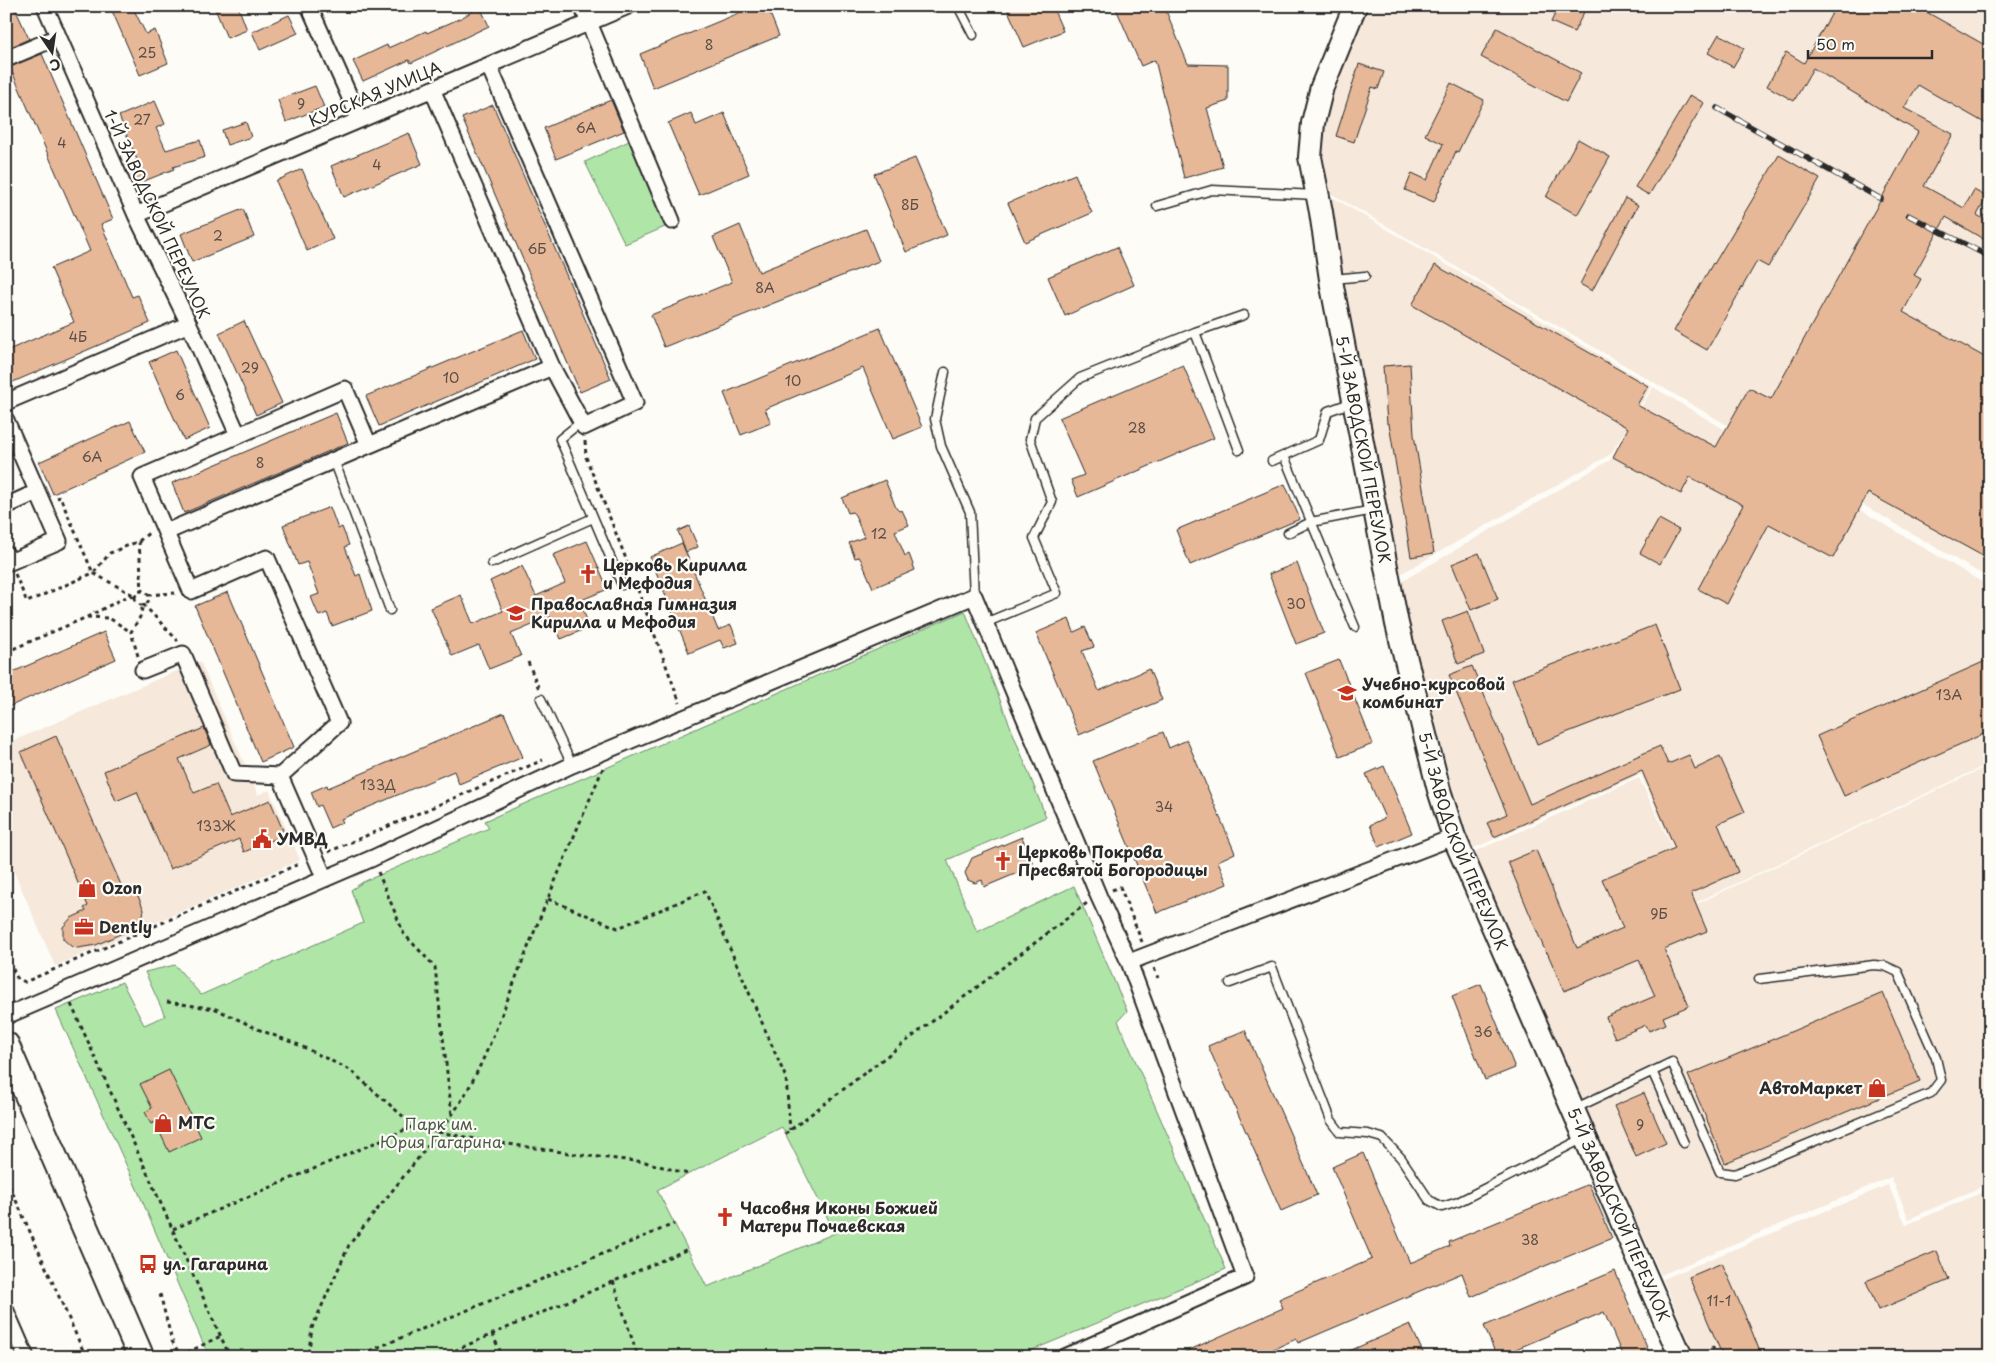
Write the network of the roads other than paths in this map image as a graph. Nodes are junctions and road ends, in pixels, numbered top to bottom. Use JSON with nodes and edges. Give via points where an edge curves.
{"nodes":[{"id":1,"x":45,"y":6,"type":"edge"},
{"id":2,"x":310,"y":6,"type":"edge"},
{"id":3,"x":582,"y":6,"type":"edge"},
{"id":4,"x":628,"y":6,"type":"edge"},
{"id":5,"x":958,"y":6,"type":"edge"},
{"id":6,"x":1356,"y":6,"type":"edge"},
{"id":7,"x":589,"y":23,"type":"junction"},
{"id":8,"x":973,"y":35,"type":"dead end"},
{"id":9,"x":58,"y":36,"type":"junction"},
{"id":10,"x":6,"y":59,"type":"edge"},
{"id":11,"x":489,"y":66,"type":"junction"},
{"id":12,"x":432,"y":89,"type":"junction"},
{"id":13,"x":360,"y":120,"type":"junction"},
{"id":14,"x":1318,"y":195,"type":"junction"},
{"id":15,"x":1158,"y":206,"type":"dead end"},
{"id":16,"x":136,"y":215,"type":"junction"},
{"id":17,"x":672,"y":221,"type":"dead end"},
{"id":18,"x":1365,"y":276,"type":"dead end"},
{"id":19,"x":1331,"y":279,"type":"junction"},
{"id":20,"x":1244,"y":315,"type":"dead end"},
{"id":21,"x":189,"y":324,"type":"junction"},
{"id":22,"x":1194,"y":332,"type":"junction"},
{"id":23,"x":552,"y":366,"type":"junction"},
{"id":24,"x":945,"y":372,"type":"dead end"},
{"id":25,"x":1355,"y":401,"type":"junction"},
{"id":26,"x":6,"y":402,"type":"edge"},
{"id":27,"x":6,"y":420,"type":"edge"},
{"id":28,"x":582,"y":424,"type":"junction"},
{"id":29,"x":238,"y":435,"type":"junction"},
{"id":30,"x":369,"y":445,"type":"junction"},
{"id":31,"x":1239,"y":450,"type":"dead end"},
{"id":32,"x":1284,"y":456,"type":"junction"},
{"id":33,"x":334,"y":460,"type":"junction"},
{"id":34,"x":1272,"y":461,"type":"dead end"},
{"id":35,"x":37,"y":492,"type":"junction"},
{"id":36,"x":6,"y":506,"type":"edge"},
{"id":37,"x":1375,"y":509,"type":"junction"},
{"id":38,"x":594,"y":518,"type":"junction"},
{"id":39,"x":1311,"y":522,"type":"junction"},
{"id":40,"x":164,"y":527,"type":"junction"},
{"id":41,"x":1288,"y":532,"type":"dead end"},
{"id":42,"x":8,"y":558,"type":"edge"},
{"id":43,"x":492,"y":563,"type":"dead end"},
{"id":44,"x":622,"y":585,"type":"dead end"},
{"id":45,"x":974,"y":596,"type":"junction"},
{"id":46,"x":390,"y":610,"type":"dead end"},
{"id":47,"x":985,"y":623,"type":"junction"},
{"id":48,"x":1355,"y":627,"type":"dead end"},
{"id":49,"x":143,"y":670,"type":"road end"},
{"id":50,"x":541,"y":699,"type":"road end"},
{"id":51,"x":572,"y":765,"type":"junction"},
{"id":52,"x":280,"y":776,"type":"junction"},
{"id":53,"x":1454,"y":837,"type":"junction"},
{"id":54,"x":325,"y":879,"type":"junction"},
{"id":55,"x":1129,"y":962,"type":"junction"},
{"id":56,"x":1759,"y":978,"type":"dead end"},
{"id":57,"x":1230,"y":983,"type":"dead end"},
{"id":58,"x":6,"y":1016,"type":"edge"},
{"id":59,"x":6,"y":1045,"type":"edge"},
{"id":60,"x":1653,"y":1073,"type":"junction"},
{"id":61,"x":1572,"y":1110,"type":"junction"},
{"id":62,"x":1585,"y":1138,"type":"junction"},
{"id":63,"x":1684,"y":1143,"type":"dead end"},
{"id":64,"x":6,"y":1310,"type":"edge"},
{"id":65,"x":26,"y":1357,"type":"edge"},
{"id":66,"x":141,"y":1357,"type":"edge"},
{"id":67,"x":1064,"y":1357,"type":"edge"},
{"id":68,"x":1681,"y":1357,"type":"edge"}],
"edges":[{"from":1,"to":9,"type":"street","name":"1-Й ЗАВОДСКОЙ ПЕРЕУЛОК"},
{"from":2,"to":13,"type":"street"},
{"from":3,"to":7,"type":"street"},
{"from":4,"to":7,"type":"street","name":"КУРСКАЯ УЛИЦА"},
{"from":5,"to":8,"type":"lane"},
{"from":6,"to":14,"type":"street","name":"5-Й ЗАВОДСКОЙ ПЕРЕУЛОК","via":[[1322,87],[1313,122],[1310,157]]},
{"from":7,"to":11,"type":"street","name":"КУРСКАЯ УЛИЦА"},
{"from":7,"to":17,"type":"street"},
{"from":9,"to":10,"type":"street"},
{"from":9,"to":16,"type":"street","name":"1-Й ЗАВОДСКОЙ ПЕРЕУЛОК"},
{"from":11,"to":12,"type":"street","name":"КУРСКАЯ УЛИЦА"},
{"from":11,"to":28,"type":"street","via":[[635,403]]},
{"from":12,"to":13,"type":"street","name":"КУРСКАЯ УЛИЦА"},
{"from":12,"to":23,"type":"street"},
{"from":13,"to":16,"type":"street","name":"КУРСКАЯ УЛИЦА"},
{"from":14,"to":15,"type":"lane","via":[[1212,190]]},
{"from":14,"to":19,"type":"street","name":"5-Й ЗАВОДСКОЙ ПЕРЕУЛОК"},
{"from":16,"to":21,"type":"street","name":"1-Й ЗАВОДСКОЙ ПЕРЕУЛОК"},
{"from":18,"to":19,"type":"lane"},
{"from":19,"to":25,"type":"street","name":"5-Й ЗАВОДСКОЙ ПЕРЕУЛОК"},
{"from":20,"to":22,"type":"lane"},
{"from":21,"to":26,"type":"street"},
{"from":21,"to":29,"type":"street","name":"1-Й ЗАВОДСКОЙ ПЕРЕУЛОК"},
{"from":22,"to":31,"type":"lane"},
{"from":22,"to":47,"type":"lane","via":[[1080,378],[1035,418],[1030,439],[1052,502],[1034,538],[1057,593]]},
{"from":23,"to":28,"type":"street"},
{"from":23,"to":30,"type":"street"},
{"from":24,"to":45,"type":"lane","via":[[935,419],[941,446],[970,512]]},
{"from":25,"to":32,"type":"lane","via":[[1328,411],[1319,440]]},
{"from":25,"to":37,"type":"street","name":"5-Й ЗАВОДСКОЙ ПЕРЕУЛОК"},
{"from":27,"to":35,"type":"street"},
{"from":28,"to":38,"type":"lane","via":[[560,439]]},
{"from":29,"to":30,"type":"street","via":[[345,389]]},
{"from":29,"to":40,"type":"street","via":[[142,477]]},
{"from":30,"to":33,"type":"street"},
{"from":32,"to":34,"type":"lane"},
{"from":32,"to":39,"type":"lane"},
{"from":33,"to":40,"type":"street"},
{"from":33,"to":46,"type":"lane"},
{"from":35,"to":36,"type":"street"},
{"from":35,"to":42,"type":"street","via":[[59,541]]},
{"from":37,"to":39,"type":"lane"},
{"from":37,"to":53,"type":"street","name":"5-Й ЗАВОДСКОЙ ПЕРЕУЛОК","via":[[1397,624]]},
{"from":38,"to":43,"type":"lane"},
{"from":38,"to":44,"type":"lane"},
{"from":39,"to":41,"type":"lane"},
{"from":39,"to":48,"type":"lane"},
{"from":40,"to":52,"type":"street","via":[[191,591],[267,558],[338,723]]},
{"from":45,"to":47,"type":"street"},
{"from":45,"to":51,"type":"street"},
{"from":47,"to":55,"type":"street"},
{"from":49,"to":52,"type":"street","via":[[183,654],[234,774]]},
{"from":50,"to":51,"type":"lane"},
{"from":51,"to":54,"type":"street"},
{"from":52,"to":54,"type":"street"},
{"from":53,"to":55,"type":"street"},
{"from":53,"to":61,"type":"street","name":"5-Й ЗАВОДСКОЙ ПЕРЕУЛОК"},
{"from":54,"to":58,"type":"street"},
{"from":55,"to":67,"type":"street","via":[[1245,1277]]},
{"from":56,"to":60,"type":"lane","via":[[1874,965],[1898,972],[1936,1058],[1941,1080],[1931,1093],[1735,1174],[1720,1172],[1672,1062]]},
{"from":57,"to":62,"type":"lane","via":[[1272,967],[1331,1120],[1340,1132],[1382,1138],[1401,1158],[1429,1200],[1442,1207]]},
{"from":59,"to":66,"type":"main road"},
{"from":60,"to":61,"type":"lane"},
{"from":60,"to":63,"type":"lane"},
{"from":61,"to":62,"type":"street","name":"5-Й ЗАВОДСКОЙ ПЕРЕУЛОК"},
{"from":62,"to":68,"type":"street","name":"5-Й ЗАВОДСКОЙ ПЕРЕУЛОК"},
{"from":64,"to":65,"type":"street"}]}
